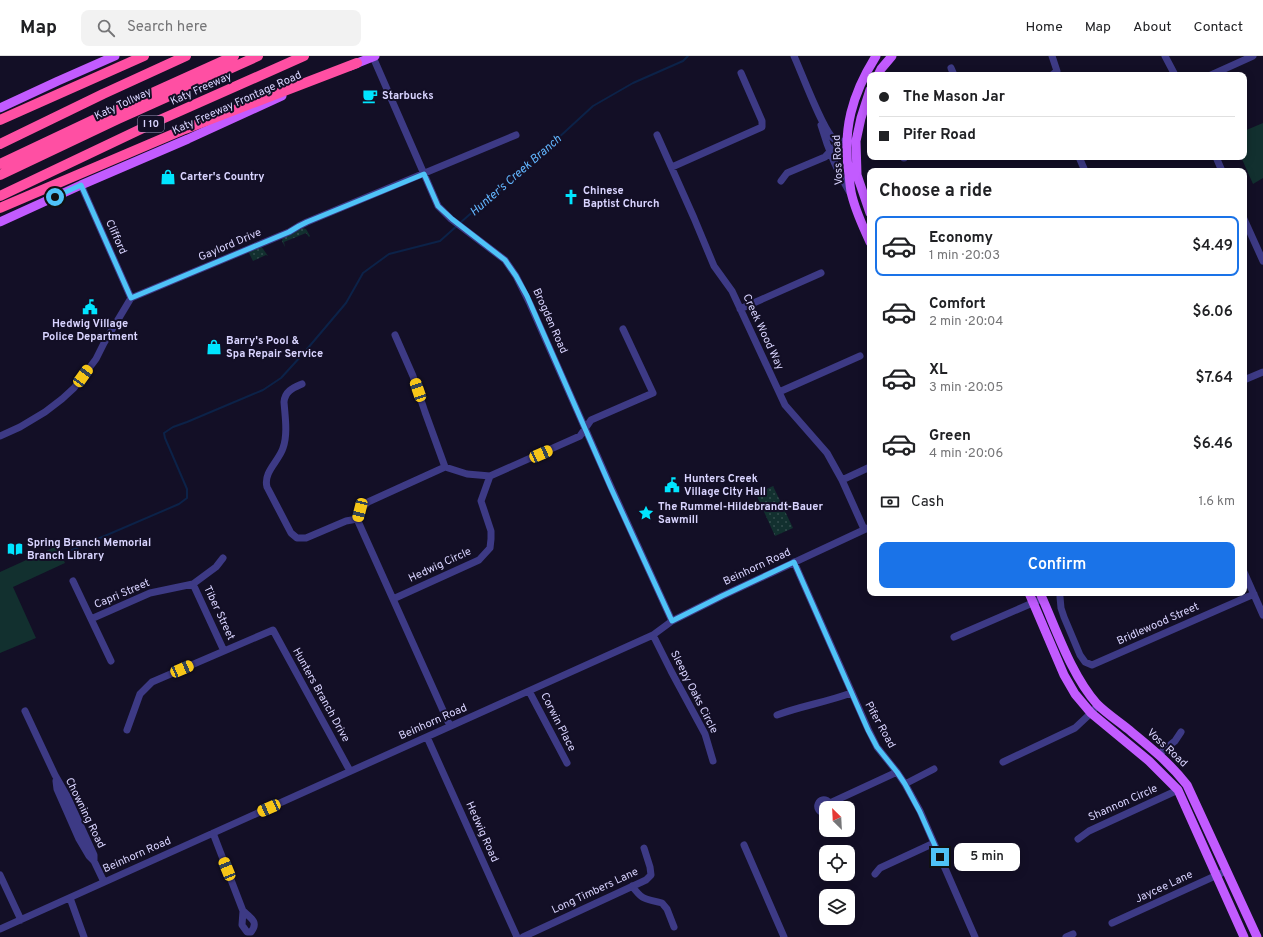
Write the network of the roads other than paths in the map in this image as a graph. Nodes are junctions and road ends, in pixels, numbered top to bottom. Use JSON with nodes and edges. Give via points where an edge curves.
{"nodes":[{"id":1,"x":115,"y":56,"type":"edge"},
{"id":2,"x":144,"y":56,"type":"edge"},
{"id":3,"x":186,"y":56,"type":"edge"},
{"id":4,"x":234,"y":56,"type":"edge"},
{"id":5,"x":258,"y":56,"type":"edge"},
{"id":6,"x":304,"y":56,"type":"edge"},
{"id":7,"x":374,"y":56,"type":"edge"},
{"id":8,"x":794,"y":56,"type":"edge"},
{"id":9,"x":876,"y":56,"type":"edge"},
{"id":10,"x":892,"y":56,"type":"edge"},
{"id":11,"x":1052,"y":56,"type":"edge"},
{"id":12,"x":1165,"y":56,"type":"edge"},
{"id":13,"x":1253,"y":56,"type":"edge"},
{"id":14,"x":357,"y":63,"type":"junction"},
{"id":15,"x":880,"y":72,"type":"edge"},
{"id":16,"x":1055,"y":72,"type":"edge"},
{"id":17,"x":1173,"y":72,"type":"edge"},
{"id":18,"x":1217,"y":72,"type":"edge"},
{"id":19,"x":740,"y":73,"type":"dead end"},
{"id":20,"x":867,"y":99,"type":"edge"},
{"id":21,"x":0,"y":108,"type":"edge"},
{"id":22,"x":816,"y":108,"type":"junction"},
{"id":23,"x":0,"y":120,"type":"edge"},
{"id":24,"x":516,"y":135,"type":"dead end"},
{"id":25,"x":657,"y":135,"type":"dead end"},
{"id":26,"x":856,"y":141,"type":"junction"},
{"id":27,"x":843,"y":142,"type":"junction"},
{"id":28,"x":0,"y":144,"type":"edge"},
{"id":29,"x":830,"y":152,"type":"junction"},
{"id":30,"x":0,"y":164,"type":"edge"},
{"id":31,"x":672,"y":167,"type":"junction"},
{"id":32,"x":424,"y":174,"type":"junction"},
{"id":33,"x":0,"y":175,"type":"edge"},
{"id":34,"x":781,"y":181,"type":"dead end"},
{"id":35,"x":81,"y":185,"type":"junction"},
{"id":36,"x":0,"y":196,"type":"edge"},
{"id":37,"x":852,"y":196,"type":"junction"},
{"id":38,"x":867,"y":204,"type":"edge"},
{"id":39,"x":0,"y":208,"type":"edge"},
{"id":40,"x":0,"y":222,"type":"edge"},
{"id":41,"x":1247,"y":226,"type":"edge"},
{"id":42,"x":867,"y":236,"type":"edge"},
{"id":43,"x":1263,"y":262,"type":"edge"},
{"id":44,"x":821,"y":273,"type":"dead end"},
{"id":45,"x":131,"y":298,"type":"junction"},
{"id":46,"x":740,"y":309,"type":"junction"},
{"id":47,"x":623,"y":329,"type":"dead end"},
{"id":48,"x":395,"y":335,"type":"dead end"},
{"id":49,"x":860,"y":356,"type":"dead end"},
{"id":50,"x":1263,"y":372,"type":"edge"},
{"id":51,"x":1247,"y":379,"type":"edge"},
{"id":52,"x":302,"y":384,"type":"dead end"},
{"id":53,"x":779,"y":392,"type":"junction"},
{"id":54,"x":586,"y":429,"type":"junction"},
{"id":55,"x":0,"y":436,"type":"edge"},
{"id":56,"x":445,"y":467,"type":"junction"},
{"id":57,"x":867,"y":468,"type":"edge"},
{"id":58,"x":490,"y":476,"type":"junction"},
{"id":59,"x":842,"y":480,"type":"junction"},
{"id":60,"x":358,"y":519,"type":"junction"},
{"id":61,"x":867,"y":528,"type":"edge"},
{"id":62,"x":223,"y":558,"type":"dead end"},
{"id":63,"x":794,"y":562,"type":"junction"},
{"id":64,"x":1247,"y":579,"type":"edge"},
{"id":65,"x":73,"y":581,"type":"dead end"},
{"id":66,"x":193,"y":584,"type":"junction"},
{"id":67,"x":1254,"y":594,"type":"junction"},
{"id":68,"x":1030,"y":596,"type":"edge"},
{"id":69,"x":1041,"y":596,"type":"edge"},
{"id":70,"x":1060,"y":597,"type":"dead end"},
{"id":71,"x":393,"y":599,"type":"junction"},
{"id":72,"x":1034,"y":603,"type":"junction"},
{"id":73,"x":1263,"y":615,"type":"edge"},
{"id":74,"x":91,"y":619,"type":"junction"},
{"id":75,"x":672,"y":621,"type":"junction"},
{"id":76,"x":653,"y":635,"type":"junction"},
{"id":77,"x":954,"y":637,"type":"dead end"},
{"id":78,"x":224,"y":651,"type":"junction"},
{"id":79,"x":110,"y":661,"type":"dead end"},
{"id":80,"x":529,"y":691,"type":"junction"},
{"id":81,"x":851,"y":693,"type":"junction"},
{"id":82,"x":1098,"y":705,"type":"junction"},
{"id":83,"x":25,"y":711,"type":"dead end"},
{"id":84,"x":1091,"y":713,"type":"junction"},
{"id":85,"x":777,"y":715,"type":"dead end"},
{"id":86,"x":450,"y":726,"type":"junction"},
{"id":87,"x":127,"y":730,"type":"dead end"},
{"id":88,"x":1182,"y":732,"type":"dead end"},
{"id":89,"x":427,"y":736,"type":"junction"},
{"id":90,"x":1159,"y":754,"type":"junction"},
{"id":91,"x":713,"y":760,"type":"dead end"},
{"id":92,"x":1003,"y":762,"type":"dead end"},
{"id":93,"x":567,"y":763,"type":"dead end"},
{"id":94,"x":934,"y":769,"type":"dead end"},
{"id":95,"x":350,"y":771,"type":"junction"},
{"id":96,"x":897,"y":772,"type":"junction"},
{"id":97,"x":905,"y":784,"type":"junction"},
{"id":98,"x":1178,"y":790,"type":"junction"},
{"id":99,"x":841,"y":801,"type":"edge"},
{"id":100,"x":1195,"y":801,"type":"junction"},
{"id":101,"x":1185,"y":805,"type":"junction"},
{"id":102,"x":213,"y":833,"type":"junction"},
{"id":103,"x":1078,"y":839,"type":"dead end"},
{"id":104,"x":934,"y":843,"type":"junction"},
{"id":105,"x":744,"y":845,"type":"dead end"},
{"id":106,"x":644,"y":848,"type":"dead end"},
{"id":107,"x":1226,"y":871,"type":"junction"},
{"id":108,"x":874,"y":874,"type":"dead end"},
{"id":109,"x":0,"y":875,"type":"edge"},
{"id":110,"x":1216,"y":875,"type":"junction"},
{"id":111,"x":104,"y":882,"type":"junction"},
{"id":112,"x":632,"y":886,"type":"junction"},
{"id":113,"x":70,"y":898,"type":"junction"},
{"id":114,"x":244,"y":911,"type":"dead end"},
{"id":115,"x":21,"y":920,"type":"junction"},
{"id":116,"x":1112,"y":923,"type":"dead end"},
{"id":117,"x":674,"y":927,"type":"dead end"},
{"id":118,"x":0,"y":929,"type":"edge"},
{"id":119,"x":1255,"y":934,"type":"edge"},
{"id":120,"x":84,"y":937,"type":"edge"},
{"id":121,"x":517,"y":937,"type":"edge"},
{"id":122,"x":523,"y":937,"type":"edge"},
{"id":123,"x":784,"y":937,"type":"edge"},
{"id":124,"x":975,"y":937,"type":"edge"},
{"id":125,"x":1244,"y":937,"type":"edge"}],
"edges":[{"from":1,"to":21,"type":"main road"},
{"from":2,"to":23,"type":"highway"},
{"from":3,"to":28,"type":"highway"},
{"from":4,"to":30,"type":"highway","name":"Katy Tollway"},
{"from":5,"to":33,"type":"highway","name":"Katy Tollway"},
{"from":6,"to":36,"type":"highway","name":"Katy Freeway","number":"I 10"},
{"from":7,"to":14,"type":"main road","name":"Katy Freeway Frontage Road"},
{"from":7,"to":32,"type":"street","name":"Brogden Road"},
{"from":8,"to":22,"type":"street"},
{"from":9,"to":27,"type":"main road","name":"Voss Road","via":[[858,88]]},
{"from":10,"to":15,"type":"main road"},
{"from":11,"to":16,"type":"street"},
{"from":12,"to":17,"type":"street"},
{"from":13,"to":18,"type":"street"},
{"from":14,"to":35,"type":"main road","name":"Katy Freeway Frontage Road"},
{"from":14,"to":39,"type":"highway","via":[[186,129]]},
{"from":19,"to":31,"type":"street","via":[[762,121],[762,127]]},
{"from":20,"to":26,"type":"main road","name":"Voss Road"},
{"from":22,"to":27,"type":"street","via":[[832,138]]},
{"from":22,"to":29,"type":"street"},
{"from":24,"to":32,"type":"street","name":"Gaylord Drive"},
{"from":25,"to":31,"type":"street","name":"Creek Wood Way"},
{"from":26,"to":27,"type":"street"},
{"from":26,"to":38,"type":"main road","name":"Voss Road","via":[[857,174]]},
{"from":27,"to":29,"type":"street"},
{"from":27,"to":37,"type":"main road","name":"Voss Road"},
{"from":29,"to":34,"type":"street","via":[[826,157],[787,174]]},
{"from":29,"to":37,"type":"street"},
{"from":31,"to":46,"type":"street","name":"Creek Wood Way","via":[[714,266],[732,290]]},
{"from":32,"to":45,"type":"street","name":"Gaylord Drive"},
{"from":32,"to":54,"type":"street","name":"Brogden Road","via":[[438,206],[505,260],[516,276]]},
{"from":35,"to":40,"type":"main road","name":"Katy Freeway Frontage Road"},
{"from":35,"to":45,"type":"street","name":"Clifford"},
{"from":37,"to":42,"type":"main road","name":"Voss Road"},
{"from":41,"to":43,"type":"street"},
{"from":44,"to":46,"type":"street"},
{"from":45,"to":55,"type":"street","via":[[96,359],[74,388],[45,412]]},
{"from":46,"to":53,"type":"street","name":"Creek Wood Way"},
{"from":47,"to":54,"type":"street","via":[[652,393],[591,420]]},
{"from":48,"to":56,"type":"street","via":[[413,376]]},
{"from":49,"to":53,"type":"street"},
{"from":50,"to":51,"type":"street"},
{"from":52,"to":60,"type":"street","via":[[291,389],[285,396],[286,438],[281,454],[267,474],[267,487],[291,533],[297,538],[306,538],[346,521]]},
{"from":53,"to":59,"type":"street","name":"Creek Wood Way","via":[[785,405],[827,453]]},
{"from":54,"to":58,"type":"street","via":[[580,436]]},
{"from":54,"to":75,"type":"street","name":"Brogden Road"},
{"from":56,"to":58,"type":"street","via":[[467,474]]},
{"from":56,"to":60,"type":"street","via":[[368,502],[360,510]]},
{"from":57,"to":59,"type":"street"},
{"from":58,"to":71,"type":"street","name":"Hedwig Circle","via":[[481,501],[491,531],[490,548],[479,560]]},
{"from":59,"to":61,"type":"street","name":"Creek Wood Way"},
{"from":60,"to":71,"type":"street"},
{"from":61,"to":63,"type":"street","name":"Beinhorn Road"},
{"from":62,"to":66,"type":"street","name":"Capri Street","via":[[209,573]]},
{"from":63,"to":75,"type":"street","name":"Beinhorn Road"},
{"from":63,"to":81,"type":"street","name":"Pifer Road"},
{"from":64,"to":67,"type":"street"},
{"from":65,"to":74,"type":"street"},
{"from":66,"to":74,"type":"street","name":"Capri Street","via":[[150,593]]},
{"from":66,"to":78,"type":"street","name":"Tiber Street"},
{"from":67,"to":70,"type":"street","name":"Bridlewood Street","via":[[1092,665],[1085,662],[1080,655],[1064,617]]},
{"from":67,"to":73,"type":"street"},
{"from":68,"to":72,"type":"main road","name":"Voss Road"},
{"from":69,"to":72,"type":"street"},
{"from":69,"to":82,"type":"main road","name":"Voss Road","via":[[1076,673]]},
{"from":71,"to":86,"type":"street"},
{"from":72,"to":77,"type":"street"},
{"from":72,"to":84,"type":"main road","name":"Voss Road","via":[[1064,675],[1075,694]]},
{"from":74,"to":79,"type":"street"},
{"from":75,"to":76,"type":"street","name":"Beinhorn Road"},
{"from":76,"to":80,"type":"street","name":"Beinhorn Road"},
{"from":76,"to":91,"type":"street","name":"Sleepy Oaks Circle","via":[[705,734]]},
{"from":78,"to":87,"type":"street","via":[[152,682],[140,694]]},
{"from":78,"to":95,"type":"street","name":"Hunters Branch Drive","via":[[273,630]]},
{"from":80,"to":86,"type":"street","name":"Beinhorn Road"},
{"from":80,"to":93,"type":"street","name":"Corwin Place"},
{"from":81,"to":85,"type":"street"},
{"from":81,"to":96,"type":"street","name":"Pifer Road","via":[[877,747]]},
{"from":82,"to":84,"type":"street"},
{"from":82,"to":90,"type":"main road","name":"Voss Road"},
{"from":83,"to":111,"type":"street","name":"Chowning Road","via":[[54,775],[67,796]]},
{"from":84,"to":92,"type":"street","via":[[1076,728]]},
{"from":84,"to":98,"type":"main road","name":"Voss Road","via":[[1150,761]]},
{"from":86,"to":89,"type":"street","name":"Beinhorn Road"},
{"from":88,"to":90,"type":"street"},
{"from":89,"to":95,"type":"street","name":"Beinhorn Road"},
{"from":89,"to":121,"type":"street","name":"Hedwig Road"},
{"from":90,"to":100,"type":"main road","name":"Voss Road","via":[[1187,785]]},
{"from":94,"to":97,"type":"street"},
{"from":95,"to":102,"type":"street","name":"Beinhorn Road"},
{"from":96,"to":97,"type":"street","name":"Pifer Road"},
{"from":96,"to":99,"type":"street"},
{"from":97,"to":104,"type":"street","name":"Pifer Road"},
{"from":98,"to":101,"type":"main road","name":"Voss Road"},
{"from":98,"to":103,"type":"street","name":"Shannon Circle","via":[[1089,831]]},
{"from":100,"to":101,"type":"main road"},
{"from":100,"to":107,"type":"main road","name":"Voss Road"},
{"from":101,"to":110,"type":"main road","name":"Voss Road"},
{"from":102,"to":111,"type":"street","name":"Beinhorn Road"},
{"from":102,"to":114,"type":"street"},
{"from":104,"to":108,"type":"street","via":[[880,868]]},
{"from":104,"to":124,"type":"street","name":"Pifer Road"},
{"from":105,"to":123,"type":"street"},
{"from":106,"to":112,"type":"street","name":"Long Timbers Lane","via":[[651,875]]},
{"from":107,"to":110,"type":"street","name":"Jaycee Lane"},
{"from":107,"to":119,"type":"main road","name":"Voss Road"},
{"from":109,"to":115,"type":"street"},
{"from":110,"to":116,"type":"street","name":"Jaycee Lane"},
{"from":110,"to":125,"type":"main road","name":"Voss Road"},
{"from":111,"to":113,"type":"street","name":"Beinhorn Road"},
{"from":112,"to":117,"type":"street","via":[[645,900],[662,903]]},
{"from":112,"to":122,"type":"street","name":"Long Timbers Lane"},
{"from":113,"to":115,"type":"street","name":"Beinhorn Road"},
{"from":113,"to":120,"type":"street"},
{"from":115,"to":118,"type":"street","name":"Beinhorn Road"},
{"from":119,"to":125,"type":"main road"}]}
